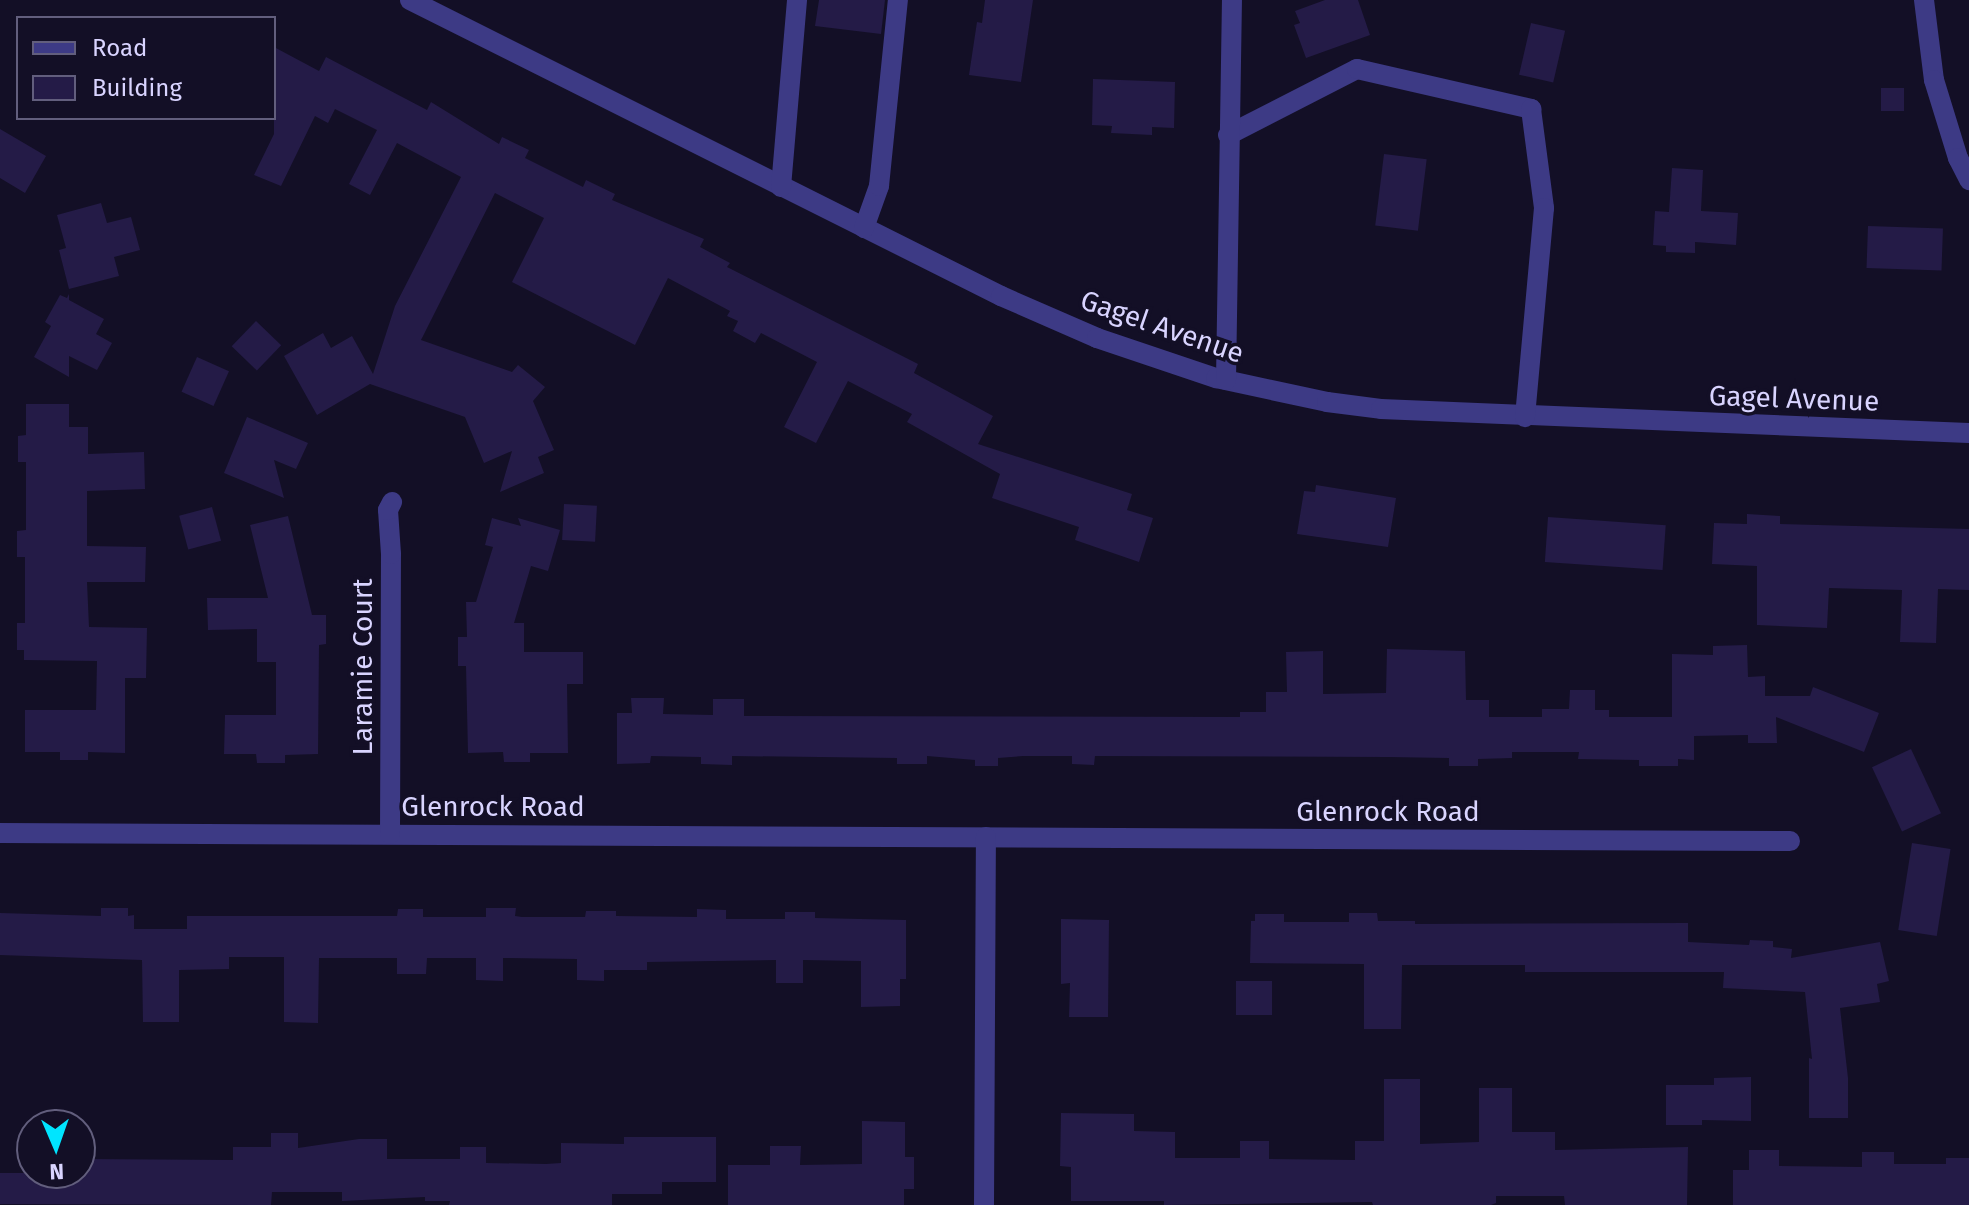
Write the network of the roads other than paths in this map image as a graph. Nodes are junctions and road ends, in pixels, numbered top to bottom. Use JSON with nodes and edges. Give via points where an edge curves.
{"nodes":[{"id":1,"x":410,"y":0,"type":"edge"},
{"id":2,"x":797,"y":0,"type":"edge"},
{"id":3,"x":898,"y":0,"type":"edge"},
{"id":4,"x":1232,"y":0,"type":"edge"},
{"id":5,"x":1924,"y":0,"type":"edge"},
{"id":6,"x":1228,"y":135,"type":"junction"},
{"id":7,"x":1969,"y":180,"type":"edge"},
{"id":8,"x":781,"y":187,"type":"junction"},
{"id":9,"x":864,"y":228,"type":"junction"},
{"id":10,"x":1226,"y":380,"type":"junction"},
{"id":11,"x":1525,"y":417,"type":"junction"},
{"id":12,"x":1969,"y":433,"type":"edge"},
{"id":13,"x":392,"y":502,"type":"dead end"},
{"id":14,"x":0,"y":833,"type":"edge"},
{"id":15,"x":390,"y":834,"type":"junction"},
{"id":16,"x":986,"y":837,"type":"junction"},
{"id":17,"x":1790,"y":841,"type":"dead end"},
{"id":18,"x":984,"y":1205,"type":"edge"}],
"edges":[{"from":1,"to":8,"type":"street","name":"Gagel Avenue"},
{"from":2,"to":8,"type":"street"},
{"from":3,"to":9,"type":"street","via":[[879,186]]},
{"from":4,"to":6,"type":"street"},
{"from":5,"to":7,"type":"street","via":[[1934,80]]},
{"from":6,"to":10,"type":"street"},
{"from":6,"to":11,"type":"street","via":[[1357,69],[1531,109],[1544,208]]},
{"from":8,"to":9,"type":"street","name":"Gagel Avenue"},
{"from":9,"to":10,"type":"street","name":"Gagel Avenue","via":[[1097,338]]},
{"from":10,"to":11,"type":"street","name":"Gagel Avenue","via":[[1367,407]]},
{"from":11,"to":12,"type":"street","name":"Gagel Avenue"},
{"from":13,"to":15,"type":"street","name":"Laramie Court"},
{"from":14,"to":15,"type":"street","name":"Glenrock Road"},
{"from":15,"to":16,"type":"street","name":"Glenrock Road"},
{"from":16,"to":17,"type":"street","name":"Glenrock Road"},
{"from":16,"to":18,"type":"street"}]}
